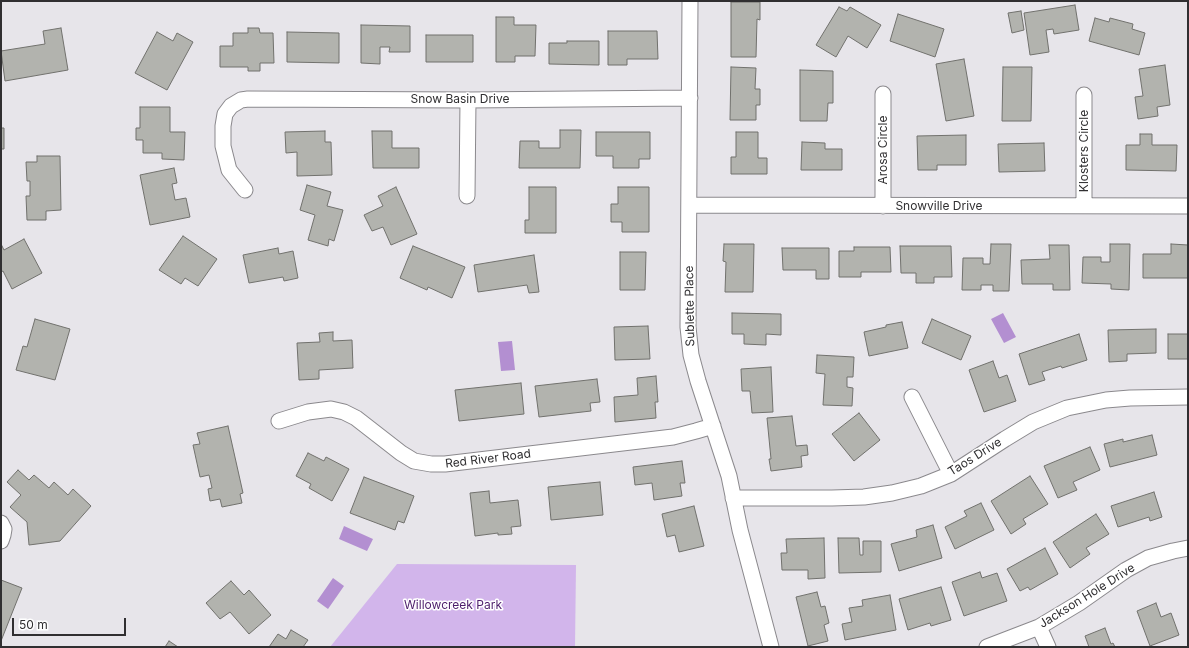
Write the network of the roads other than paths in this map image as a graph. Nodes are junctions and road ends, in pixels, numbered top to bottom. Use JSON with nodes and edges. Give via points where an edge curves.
{"nodes":[{"id":1,"x":690,"y":1,"type":"edge"},
{"id":2,"x":883,"y":94,"type":"dead end"},
{"id":3,"x":1084,"y":95,"type":"dead end"},
{"id":4,"x":690,"y":98,"type":"junction"},
{"id":5,"x":468,"y":100,"type":"junction"},
{"id":6,"x":245,"y":190,"type":"dead end"},
{"id":7,"x":467,"y":196,"type":"dead end"},
{"id":8,"x":690,"y":205,"type":"junction"},
{"id":9,"x":883,"y":206,"type":"junction"},
{"id":10,"x":1084,"y":206,"type":"junction"},
{"id":11,"x":1188,"y":206,"type":"edge"},
{"id":12,"x":912,"y":397,"type":"dead end"},
{"id":13,"x":1188,"y":398,"type":"edge"},
{"id":14,"x":279,"y":421,"type":"dead end"},
{"id":15,"x":713,"y":426,"type":"junction"},
{"id":16,"x":951,"y":474,"type":"junction"},
{"id":17,"x":733,"y":498,"type":"junction"},
{"id":18,"x":1,"y":523,"type":"edge"},
{"id":19,"x":1,"y":541,"type":"edge"},
{"id":20,"x":1188,"y":548,"type":"edge"},
{"id":21,"x":1039,"y":626,"type":"junction"},
{"id":22,"x":772,"y":647,"type":"edge"},
{"id":23,"x":987,"y":647,"type":"edge"},
{"id":24,"x":1048,"y":647,"type":"edge"}],
"edges":[{"from":1,"to":4,"type":"street","name":"Sublette Place"},
{"from":2,"to":9,"type":"street","name":"Arosa Circle"},
{"from":3,"to":10,"type":"street","name":"Klosters Circle"},
{"from":4,"to":5,"type":"street","name":"Snow Basin Drive"},
{"from":4,"to":8,"type":"street","name":"Sublette Place"},
{"from":5,"to":6,"type":"street","name":"Snow Basin Drive","via":[[241,100],[225,114],[223,146],[230,170]]},
{"from":5,"to":7,"type":"street"},
{"from":8,"to":9,"type":"street","name":"Snowville Drive"},
{"from":8,"to":15,"type":"street","name":"Sublette Place","via":[[691,355]]},
{"from":9,"to":10,"type":"street","name":"Snowville Drive"},
{"from":10,"to":11,"type":"street","name":"Snowville Drive"},
{"from":12,"to":16,"type":"street"},
{"from":13,"to":16,"type":"street","name":"Taos Drive","via":[[1130,398],[1067,408],[1033,422]]},
{"from":14,"to":15,"type":"street","name":"Red River Road","via":[[308,412],[331,409],[344,412],[414,461],[431,464],[673,437]]},
{"from":15,"to":17,"type":"street","name":"Sublette Place","via":[[729,476]]},
{"from":16,"to":17,"type":"street","name":"Taos Drive","via":[[921,486],[864,497]]},
{"from":17,"to":22,"type":"street","name":"Sublette Place"},
{"from":18,"to":19,"type":"street","via":[[4,528]]},
{"from":20,"to":21,"type":"street","name":"Jackson Hole Drive","via":[[1148,558]]},
{"from":21,"to":23,"type":"street","name":"Jackson Hole Drive"},
{"from":21,"to":24,"type":"street"}]}
